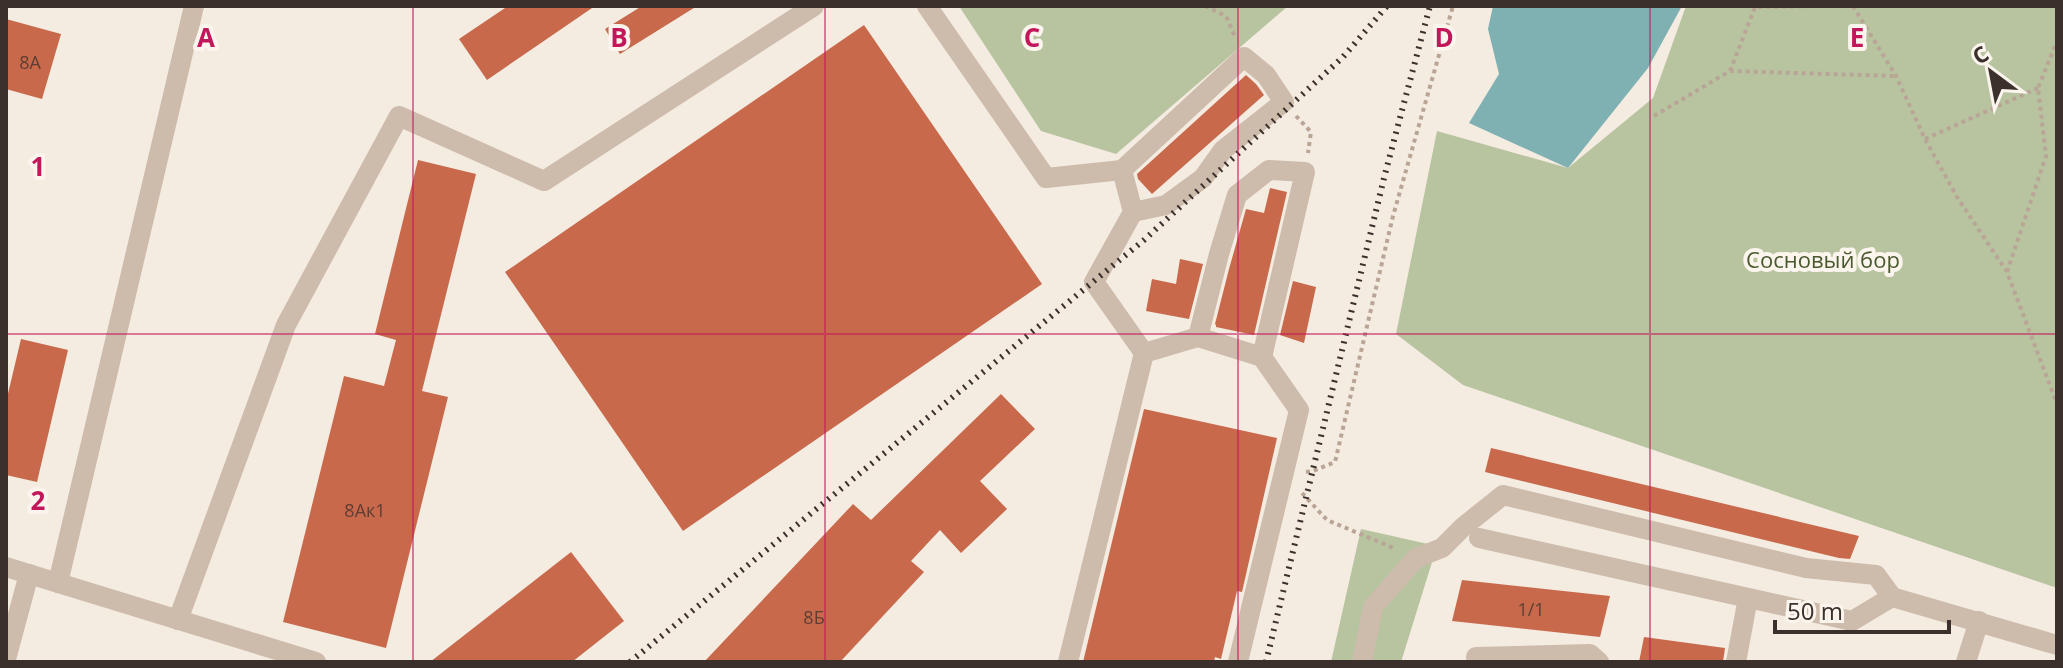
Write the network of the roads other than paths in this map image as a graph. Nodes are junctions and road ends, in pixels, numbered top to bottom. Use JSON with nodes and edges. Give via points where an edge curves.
{"nodes":[{"id":1,"x":194,"y":6,"type":"edge"},
{"id":2,"x":814,"y":6,"type":"edge"},
{"id":3,"x":927,"y":6,"type":"edge"},
{"id":4,"x":1122,"y":170,"type":"junction"},
{"id":5,"x":1133,"y":212,"type":"junction"},
{"id":6,"x":1198,"y":337,"type":"junction"},
{"id":7,"x":1144,"y":353,"type":"junction"},
{"id":8,"x":1262,"y":357,"type":"junction"},
{"id":9,"x":1479,"y":538,"type":"dead end"},
{"id":10,"x":6,"y":567,"type":"edge"},
{"id":11,"x":29,"y":574,"type":"junction"},
{"id":12,"x":58,"y":583,"type":"junction"},
{"id":13,"x":1892,"y":597,"type":"junction"},
{"id":14,"x":1748,"y":598,"type":"junction"},
{"id":15,"x":178,"y":620,"type":"junction"},
{"id":16,"x":1979,"y":621,"type":"junction"},
{"id":17,"x":2057,"y":645,"type":"edge"},
{"id":18,"x":1476,"y":657,"type":"dead end"},
{"id":19,"x":6,"y":659,"type":"edge"},
{"id":20,"x":316,"y":662,"type":"edge"},
{"id":21,"x":1068,"y":662,"type":"edge"},
{"id":22,"x":1238,"y":662,"type":"edge"},
{"id":23,"x":1362,"y":662,"type":"edge"},
{"id":24,"x":1599,"y":662,"type":"edge"},
{"id":25,"x":1736,"y":662,"type":"edge"},
{"id":26,"x":1966,"y":662,"type":"edge"}],
"edges":[{"from":1,"to":12,"type":"street"},
{"from":2,"to":15,"type":"street","via":[[544,181],[399,116],[286,325]]},
{"from":3,"to":4,"type":"street","via":[[1046,178]]},
{"from":4,"to":5,"type":"street"},
{"from":4,"to":5,"type":"street","via":[[1244,57],[1266,75],[1284,102],[1166,205]]},
{"from":5,"to":7,"type":"street","via":[[1094,282]]},
{"from":6,"to":7,"type":"street"},
{"from":6,"to":8,"type":"street"},
{"from":6,"to":8,"type":"street","via":[[1237,195],[1269,170],[1305,172]]},
{"from":7,"to":21,"type":"street"},
{"from":8,"to":22,"type":"street","via":[[1299,410]]},
{"from":9,"to":14,"type":"street"},
{"from":10,"to":11,"type":"street"},
{"from":11,"to":12,"type":"street"},
{"from":11,"to":19,"type":"street"},
{"from":12,"to":15,"type":"street"},
{"from":13,"to":14,"type":"street","via":[[1852,621]]},
{"from":13,"to":16,"type":"street"},
{"from":13,"to":23,"type":"street","via":[[1876,575],[1806,568],[1503,495],[1442,548],[1416,558],[1373,607]]},
{"from":14,"to":25,"type":"street"},
{"from":15,"to":20,"type":"street"},
{"from":16,"to":17,"type":"street"},
{"from":16,"to":26,"type":"street"},
{"from":18,"to":24,"type":"street","via":[[1590,654]]}]}
